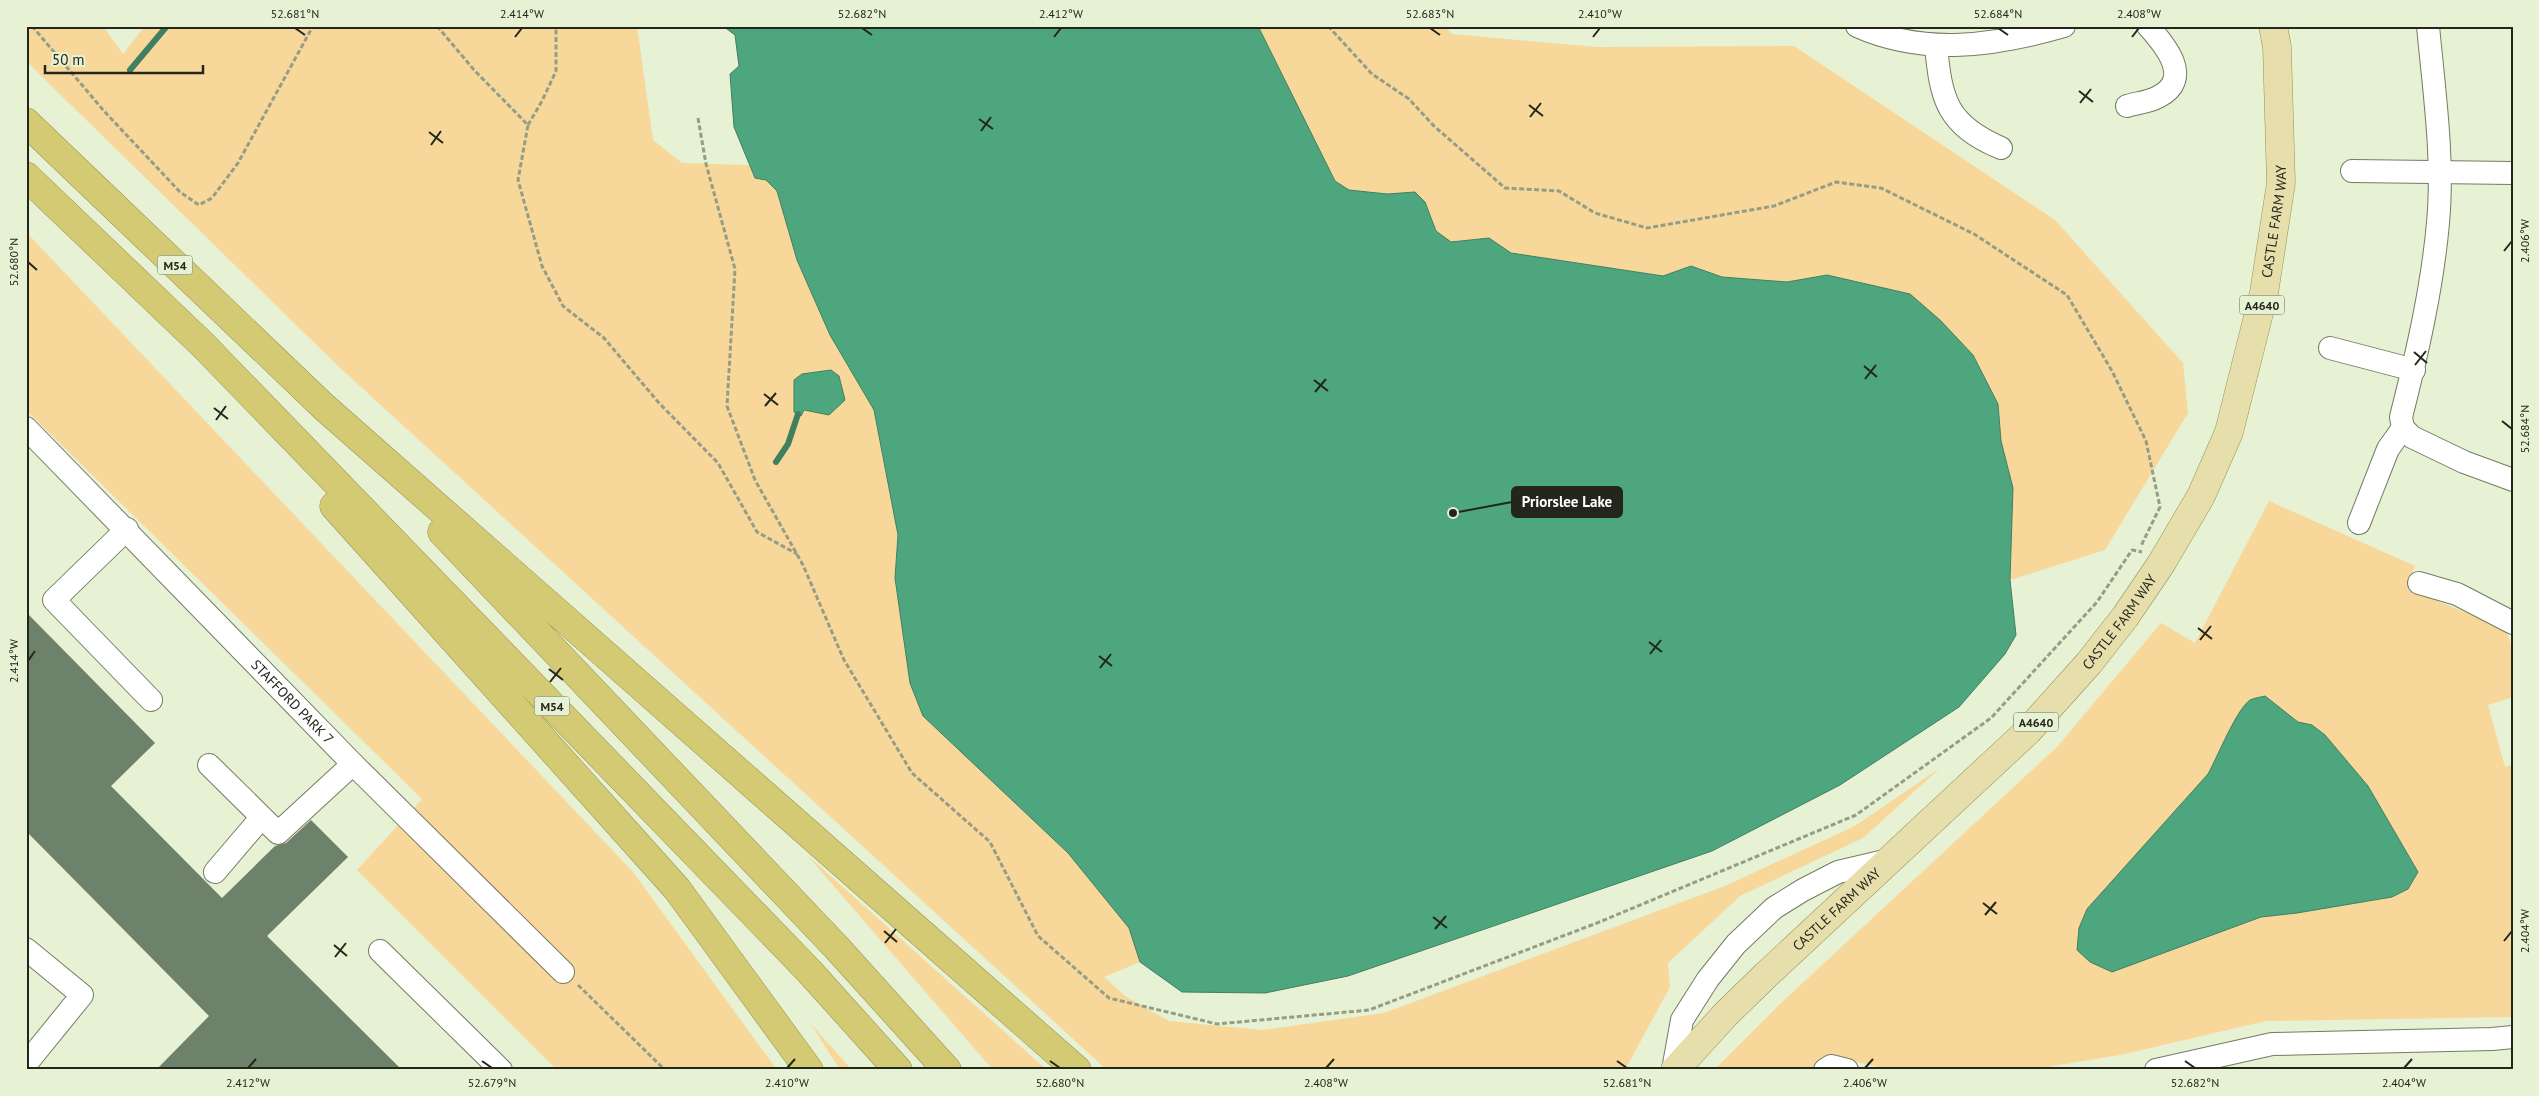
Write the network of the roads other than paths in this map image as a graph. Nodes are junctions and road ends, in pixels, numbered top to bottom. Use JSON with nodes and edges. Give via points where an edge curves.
{"nodes":[{"id":1,"x":1857,"y":26,"type":"edge"},
{"id":2,"x":2064,"y":26,"type":"edge"},
{"id":3,"x":2148,"y":26,"type":"edge"},
{"id":4,"x":2273,"y":26,"type":"edge"},
{"id":5,"x":2428,"y":26,"type":"edge"},
{"id":6,"x":2018,"y":32,"type":"edge"},
{"id":7,"x":1936,"y":46,"type":"junction"},
{"id":8,"x":2127,"y":106,"type":"dead end"},
{"id":9,"x":26,"y":122,"type":"edge"},
{"id":10,"x":2001,"y":148,"type":"dead end"},
{"id":11,"x":2352,"y":171,"type":"dead end"},
{"id":12,"x":2438,"y":173,"type":"junction"},
{"id":13,"x":2513,"y":173,"type":"edge"},
{"id":14,"x":26,"y":176,"type":"edge"},
{"id":15,"x":203,"y":345,"type":"junction"},
{"id":16,"x":2330,"y":348,"type":"dead end"},
{"id":17,"x":2414,"y":370,"type":"junction"},
{"id":18,"x":324,"y":407,"type":"junction"},
{"id":19,"x":26,"y":428,"type":"edge"},
{"id":20,"x":2403,"y":428,"type":"junction"},
{"id":21,"x":2513,"y":480,"type":"edge"},
{"id":22,"x":2359,"y":523,"type":"dead end"},
{"id":23,"x":127,"y":529,"type":"junction"},
{"id":24,"x":2419,"y":583,"type":"dead end"},
{"id":25,"x":2513,"y":623,"type":"edge"},
{"id":26,"x":151,"y":700,"type":"dead end"},
{"id":27,"x":354,"y":764,"type":"junction"},
{"id":28,"x":209,"y":765,"type":"dead end"},
{"id":29,"x":261,"y":818,"type":"junction"},
{"id":30,"x":1889,"y":860,"type":"junction"},
{"id":31,"x":215,"y":872,"type":"dead end"},
{"id":32,"x":26,"y":949,"type":"edge"},
{"id":33,"x":380,"y":952,"type":"dead end"},
{"id":34,"x":563,"y":972,"type":"road end"},
{"id":35,"x":2513,"y":1037,"type":"edge"},
{"id":36,"x":26,"y":1064,"type":"edge"},
{"id":37,"x":501,"y":1070,"type":"edge"},
{"id":38,"x":809,"y":1070,"type":"edge"},
{"id":39,"x":898,"y":1070,"type":"edge"},
{"id":40,"x":946,"y":1070,"type":"edge"},
{"id":41,"x":1077,"y":1070,"type":"edge"},
{"id":42,"x":1674,"y":1070,"type":"edge"},
{"id":43,"x":1825,"y":1070,"type":"edge"},
{"id":44,"x":1847,"y":1070,"type":"edge"},
{"id":45,"x":2156,"y":1070,"type":"edge"}],
"edges":[{"from":1,"to":7,"type":"street","via":[[1901,40]]},
{"from":2,"to":6,"type":"street"},
{"from":3,"to":8,"type":"street","via":[[2164,46],[2176,70],[2172,84],[2158,97]]},
{"from":4,"to":30,"type":"main road","name":"CASTLE FARM WAY","number":"A4640","via":[[2277,47],[2281,183],[2264,293],[2230,432],[2201,496],[2161,564],[2088,663],[2028,731]]},
{"from":5,"to":12,"type":"street"},
{"from":6,"to":7,"type":"street","via":[[1996,43]]},
{"from":7,"to":10,"type":"street","via":[[1944,100],[1956,118],[1987,142]]},
{"from":9,"to":18,"type":"highway","number":"M54"},
{"from":11,"to":12,"type":"street"},
{"from":12,"to":13,"type":"street"},
{"from":12,"to":17,"type":"street","via":[[2438,222]]},
{"from":14,"to":15,"type":"highway","number":"M54"},
{"from":15,"to":38,"type":"highway","via":[[326,497],[677,889]]},
{"from":15,"to":39,"type":"highway","number":"M54","via":[[809,971]]},
{"from":16,"to":17,"type":"street"},
{"from":17,"to":20,"type":"street","via":[[2401,417]]},
{"from":18,"to":40,"type":"highway","number":"M54","via":[[837,948]]},
{"from":18,"to":41,"type":"highway"},
{"from":19,"to":23,"type":"street","name":"STAFFORD PARK 7"},
{"from":20,"to":21,"type":"street","via":[[2412,437],[2464,462]]},
{"from":20,"to":22,"type":"street","via":[[2388,450]]},
{"from":23,"to":26,"type":"street","via":[[54,600]]},
{"from":23,"to":27,"type":"street","name":"STAFFORD PARK 7"},
{"from":24,"to":25,"type":"street","via":[[2457,594]]},
{"from":27,"to":29,"type":"street","via":[[278,833]]},
{"from":27,"to":34,"type":"street","name":"STAFFORD PARK 7"},
{"from":28,"to":29,"type":"street"},
{"from":29,"to":31,"type":"street"},
{"from":30,"to":42,"type":"main road","name":"CASTLE FARM WAY","number":"A4640","via":[[1732,1008]]},
{"from":30,"to":42,"type":"street","via":[[1838,872],[1803,890],[1774,908],[1736,944],[1708,979],[1682,1020]]},
{"from":32,"to":36,"type":"street","via":[[82,995]]},
{"from":33,"to":37,"type":"street"},
{"from":35,"to":45,"type":"street","via":[[2272,1044]]},
{"from":43,"to":44,"type":"street","via":[[1831,1066]]}]}
